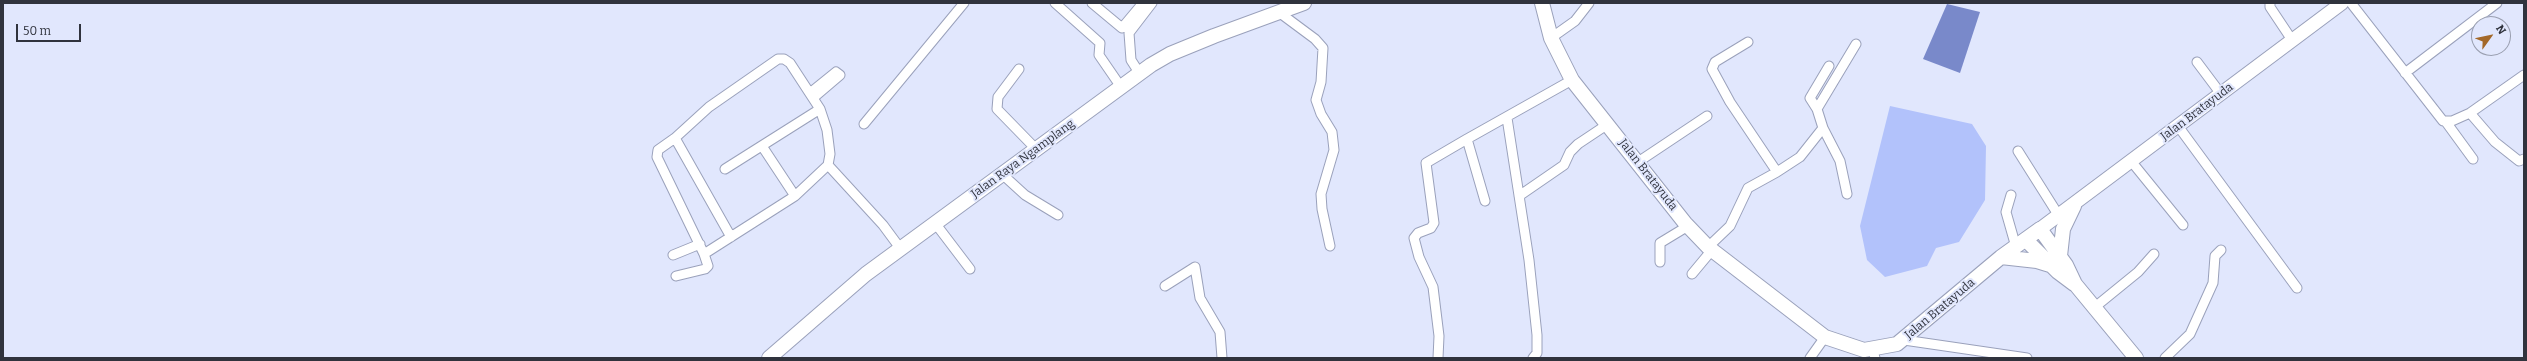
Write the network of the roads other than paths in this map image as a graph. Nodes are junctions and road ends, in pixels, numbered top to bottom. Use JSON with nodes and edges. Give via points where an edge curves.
{"nodes":[{"id":1,"x":964,"y":3,"type":"edge"},
{"id":2,"x":1055,"y":3,"type":"edge"},
{"id":3,"x":1092,"y":3,"type":"edge"},
{"id":4,"x":1143,"y":3,"type":"edge"},
{"id":5,"x":1152,"y":3,"type":"edge"},
{"id":6,"x":1304,"y":3,"type":"edge"},
{"id":7,"x":1542,"y":3,"type":"edge"},
{"id":8,"x":1589,"y":3,"type":"edge"},
{"id":9,"x":2270,"y":3,"type":"edge"},
{"id":10,"x":2342,"y":3,"type":"edge"},
{"id":11,"x":2351,"y":3,"type":"edge"},
{"id":12,"x":2497,"y":3,"type":"edge"},
{"id":13,"x":1280,"y":13,"type":"junction"},
{"id":14,"x":1125,"y":31,"type":"junction"},
{"id":15,"x":1551,"y":38,"type":"junction"},
{"id":16,"x":2292,"y":40,"type":"junction"},
{"id":17,"x":1748,"y":42,"type":"dead end"},
{"id":18,"x":1856,"y":44,"type":"dead end"},
{"id":19,"x":2197,"y":62,"type":"dead end"},
{"id":20,"x":1829,"y":66,"type":"dead end"},
{"id":21,"x":1019,"y":69,"type":"dead end"},
{"id":22,"x":1145,"y":70,"type":"junction"},
{"id":23,"x":2405,"y":73,"type":"junction"},
{"id":24,"x":2524,"y":75,"type":"edge"},
{"id":25,"x":1572,"y":80,"type":"junction"},
{"id":26,"x":1121,"y":87,"type":"junction"},
{"id":27,"x":2221,"y":94,"type":"junction"},
{"id":28,"x":820,"y":108,"type":"junction"},
{"id":29,"x":1817,"y":109,"type":"junction"},
{"id":30,"x":2470,"y":113,"type":"junction"},
{"id":31,"x":1707,"y":116,"type":"dead end"},
{"id":32,"x":1507,"y":118,"type":"junction"},
{"id":33,"x":2446,"y":122,"type":"junction"},
{"id":34,"x":864,"y":124,"type":"dead end"},
{"id":35,"x":1608,"y":124,"type":"junction"},
{"id":36,"x":2178,"y":126,"type":"junction"},
{"id":37,"x":1823,"y":128,"type":"junction"},
{"id":38,"x":675,"y":138,"type":"junction"},
{"id":39,"x":1467,"y":139,"type":"junction"},
{"id":40,"x":762,"y":146,"type":"junction"},
{"id":41,"x":1036,"y":149,"type":"junction"},
{"id":42,"x":2018,"y":151,"type":"dead end"},
{"id":43,"x":2473,"y":159,"type":"dead end"},
{"id":44,"x":2131,"y":161,"type":"junction"},
{"id":45,"x":1638,"y":162,"type":"junction"},
{"id":46,"x":2523,"y":163,"type":"edge"},
{"id":47,"x":828,"y":165,"type":"junction"},
{"id":48,"x":725,"y":169,"type":"dead end"},
{"id":49,"x":1777,"y":172,"type":"junction"},
{"id":50,"x":1002,"y":174,"type":"junction"},
{"id":51,"x":1847,"y":194,"type":"dead end"},
{"id":52,"x":2011,"y":195,"type":"dead end"},
{"id":53,"x":795,"y":196,"type":"junction"},
{"id":54,"x":1519,"y":196,"type":"junction"},
{"id":55,"x":1485,"y":202,"type":"dead end"},
{"id":56,"x":2074,"y":206,"type":"junction"},
{"id":57,"x":1058,"y":215,"type":"dead end"},
{"id":58,"x":2059,"y":216,"type":"junction"},
{"id":59,"x":935,"y":223,"type":"junction"},
{"id":60,"x":2183,"y":225,"type":"dead end"},
{"id":61,"x":1688,"y":226,"type":"junction"},
{"id":62,"x":2040,"y":229,"type":"junction"},
{"id":63,"x":731,"y":237,"type":"junction"},
{"id":64,"x":700,"y":244,"type":"junction"},
{"id":65,"x":2021,"y":244,"type":"junction"},
{"id":66,"x":1330,"y":246,"type":"dead end"},
{"id":67,"x":900,"y":248,"type":"junction"},
{"id":68,"x":1710,"y":249,"type":"junction"},
{"id":69,"x":2221,"y":250,"type":"dead end"},
{"id":70,"x":704,"y":254,"type":"junction"},
{"id":71,"x":2154,"y":254,"type":"dead end"},
{"id":72,"x":673,"y":255,"type":"dead end"},
{"id":73,"x":2001,"y":258,"type":"junction"},
{"id":74,"x":2055,"y":261,"type":"junction"},
{"id":75,"x":1660,"y":262,"type":"dead end"},
{"id":76,"x":970,"y":268,"type":"dead end"},
{"id":77,"x":1692,"y":274,"type":"dead end"},
{"id":78,"x":676,"y":276,"type":"dead end"},
{"id":79,"x":1166,"y":286,"type":"dead end"},
{"id":80,"x":2297,"y":288,"type":"dead end"},
{"id":81,"x":2095,"y":307,"type":"junction"},
{"id":82,"x":1825,"y":338,"type":"junction"},
{"id":83,"x":1904,"y":340,"type":"junction"},
{"id":84,"x":1874,"y":354,"type":"edge"},
{"id":85,"x":769,"y":358,"type":"edge"},
{"id":86,"x":1222,"y":358,"type":"edge"},
{"id":87,"x":1438,"y":358,"type":"edge"},
{"id":88,"x":1533,"y":358,"type":"edge"},
{"id":89,"x":1810,"y":358,"type":"edge"},
{"id":90,"x":2026,"y":358,"type":"edge"},
{"id":91,"x":2136,"y":358,"type":"edge"},
{"id":92,"x":2165,"y":358,"type":"edge"}],
"edges":[{"from":1,"to":34,"type":"street"},
{"from":2,"to":26,"type":"street","via":[[1100,43],[1099,54]]},
{"from":3,"to":14,"type":"street"},
{"from":4,"to":14,"type":"street"},
{"from":5,"to":14,"type":"street"},
{"from":6,"to":13,"type":"main road","name":"Jalan Raya Ngamplang"},
{"from":7,"to":15,"type":"main road","name":"Jalan Bratayuda"},
{"from":8,"to":15,"type":"street","via":[[1575,21]]},
{"from":9,"to":16,"type":"street","via":[[2270,7]]},
{"from":10,"to":16,"type":"street","name":"Jalan Bratayuda"},
{"from":11,"to":23,"type":"street"},
{"from":12,"to":23,"type":"street"},
{"from":13,"to":22,"type":"main road","name":"Jalan Raya Ngamplang","via":[[1214,36],[1165,57]]},
{"from":13,"to":66,"type":"street","via":[[1323,48],[1321,82],[1316,100],[1320,114],[1332,132],[1334,150],[1321,194]]},
{"from":14,"to":22,"type":"street","via":[[1131,60]]},
{"from":15,"to":25,"type":"main road","name":"Jalan Bratayuda"},
{"from":16,"to":27,"type":"street","name":"Jalan Bratayuda"},
{"from":17,"to":49,"type":"street","via":[[1715,62],[1712,69],[1730,102]]},
{"from":18,"to":29,"type":"street"},
{"from":19,"to":27,"type":"street"},
{"from":20,"to":29,"type":"street","via":[[1810,98]]},
{"from":21,"to":41,"type":"street","via":[[998,97],[998,109]]},
{"from":22,"to":26,"type":"main road","name":"Jalan Raya Ngamplang"},
{"from":23,"to":33,"type":"street","via":[[2437,116]]},
{"from":24,"to":30,"type":"street"},
{"from":25,"to":32,"type":"street"},
{"from":25,"to":35,"type":"main road","name":"Jalan Bratayuda"},
{"from":26,"to":41,"type":"main road","name":"Jalan Raya Ngamplang"},
{"from":27,"to":36,"type":"street","name":"Jalan Bratayuda"},
{"from":28,"to":38,"type":"street","via":[[790,63],[778,59],[709,107]]},
{"from":28,"to":40,"type":"street"},
{"from":28,"to":47,"type":"street","via":[[827,130],[830,154]]},
{"from":29,"to":37,"type":"street"},
{"from":30,"to":33,"type":"street"},
{"from":30,"to":46,"type":"street","via":[[2495,142]]},
{"from":31,"to":45,"type":"street"},
{"from":32,"to":39,"type":"street"},
{"from":32,"to":54,"type":"street"},
{"from":33,"to":43,"type":"street"},
{"from":35,"to":45,"type":"main road","name":"Jalan Bratayuda"},
{"from":35,"to":54,"type":"street","via":[[1578,144],[1570,152],[1564,165]]},
{"from":36,"to":44,"type":"street","name":"Jalan Bratayuda"},
{"from":36,"to":80,"type":"street"},
{"from":37,"to":49,"type":"street","via":[[1800,157]]},
{"from":37,"to":51,"type":"street","via":[[1840,161]]},
{"from":38,"to":63,"type":"street"},
{"from":38,"to":64,"type":"street","via":[[658,150],[656,157]]},
{"from":39,"to":55,"type":"street"},
{"from":39,"to":87,"type":"street","via":[[1426,162],[1434,223],[1432,228],[1418,233],[1414,238],[1419,258],[1433,286],[1439,336]]},
{"from":40,"to":48,"type":"street"},
{"from":40,"to":53,"type":"street"},
{"from":41,"to":50,"type":"main road","name":"Jalan Raya Ngamplang"},
{"from":42,"to":58,"type":"street"},
{"from":44,"to":56,"type":"street","name":"Jalan Bratayuda"},
{"from":44,"to":60,"type":"street"},
{"from":45,"to":61,"type":"main road","name":"Jalan Bratayuda"},
{"from":47,"to":53,"type":"street"},
{"from":47,"to":67,"type":"street"},
{"from":49,"to":68,"type":"street","via":[[1748,188],[1730,226]]},
{"from":50,"to":57,"type":"street","via":[[1029,198]]},
{"from":50,"to":59,"type":"main road","name":"Jalan Raya Ngamplang"},
{"from":52,"to":65,"type":"street","via":[[2006,212]]},
{"from":53,"to":63,"type":"street"},
{"from":54,"to":88,"type":"street","via":[[1537,335],[1537,353]]},
{"from":56,"to":58,"type":"street","name":"Jalan Bratayuda"},
{"from":56,"to":74,"type":"main road","via":[[2063,229]]},
{"from":58,"to":62,"type":"street","name":"Jalan Bratayuda"},
{"from":59,"to":67,"type":"main road","name":"Jalan Raya Ngamplang"},
{"from":59,"to":76,"type":"street"},
{"from":61,"to":68,"type":"main road","name":"Jalan Bratayuda"},
{"from":61,"to":75,"type":"street","via":[[1660,243]]},
{"from":62,"to":65,"type":"main road","name":"Jalan Bratayuda"},
{"from":62,"to":74,"type":"main road"},
{"from":63,"to":70,"type":"street"},
{"from":64,"to":70,"type":"street"},
{"from":64,"to":72,"type":"street"},
{"from":65,"to":73,"type":"main road","name":"Jalan Bratayuda"},
{"from":65,"to":74,"type":"main road"},
{"from":67,"to":85,"type":"main road","name":"Jalan Raya Ngamplang"},
{"from":68,"to":77,"type":"street"},
{"from":68,"to":82,"type":"main road","name":"Jalan Bratayuda"},
{"from":69,"to":92,"type":"street","via":[[2215,256],[2213,283],[2190,334]]},
{"from":70,"to":78,"type":"street","via":[[708,266],[705,269]]},
{"from":71,"to":81,"type":"street","via":[[2138,272]]},
{"from":73,"to":74,"type":"main road"},
{"from":73,"to":83,"type":"main road","name":"Jalan Bratayuda"},
{"from":74,"to":81,"type":"main road","via":[[2065,279],[2075,284]]},
{"from":79,"to":86,"type":"street","via":[[1195,267],[1200,298],[1220,332]]},
{"from":81,"to":91,"type":"main road"},
{"from":82,"to":84,"type":"main road","name":"Jalan Bratayuda"},
{"from":82,"to":89,"type":"street"},
{"from":83,"to":84,"type":"main road","name":"Jalan Bratayuda"},
{"from":83,"to":90,"type":"street"}]}
